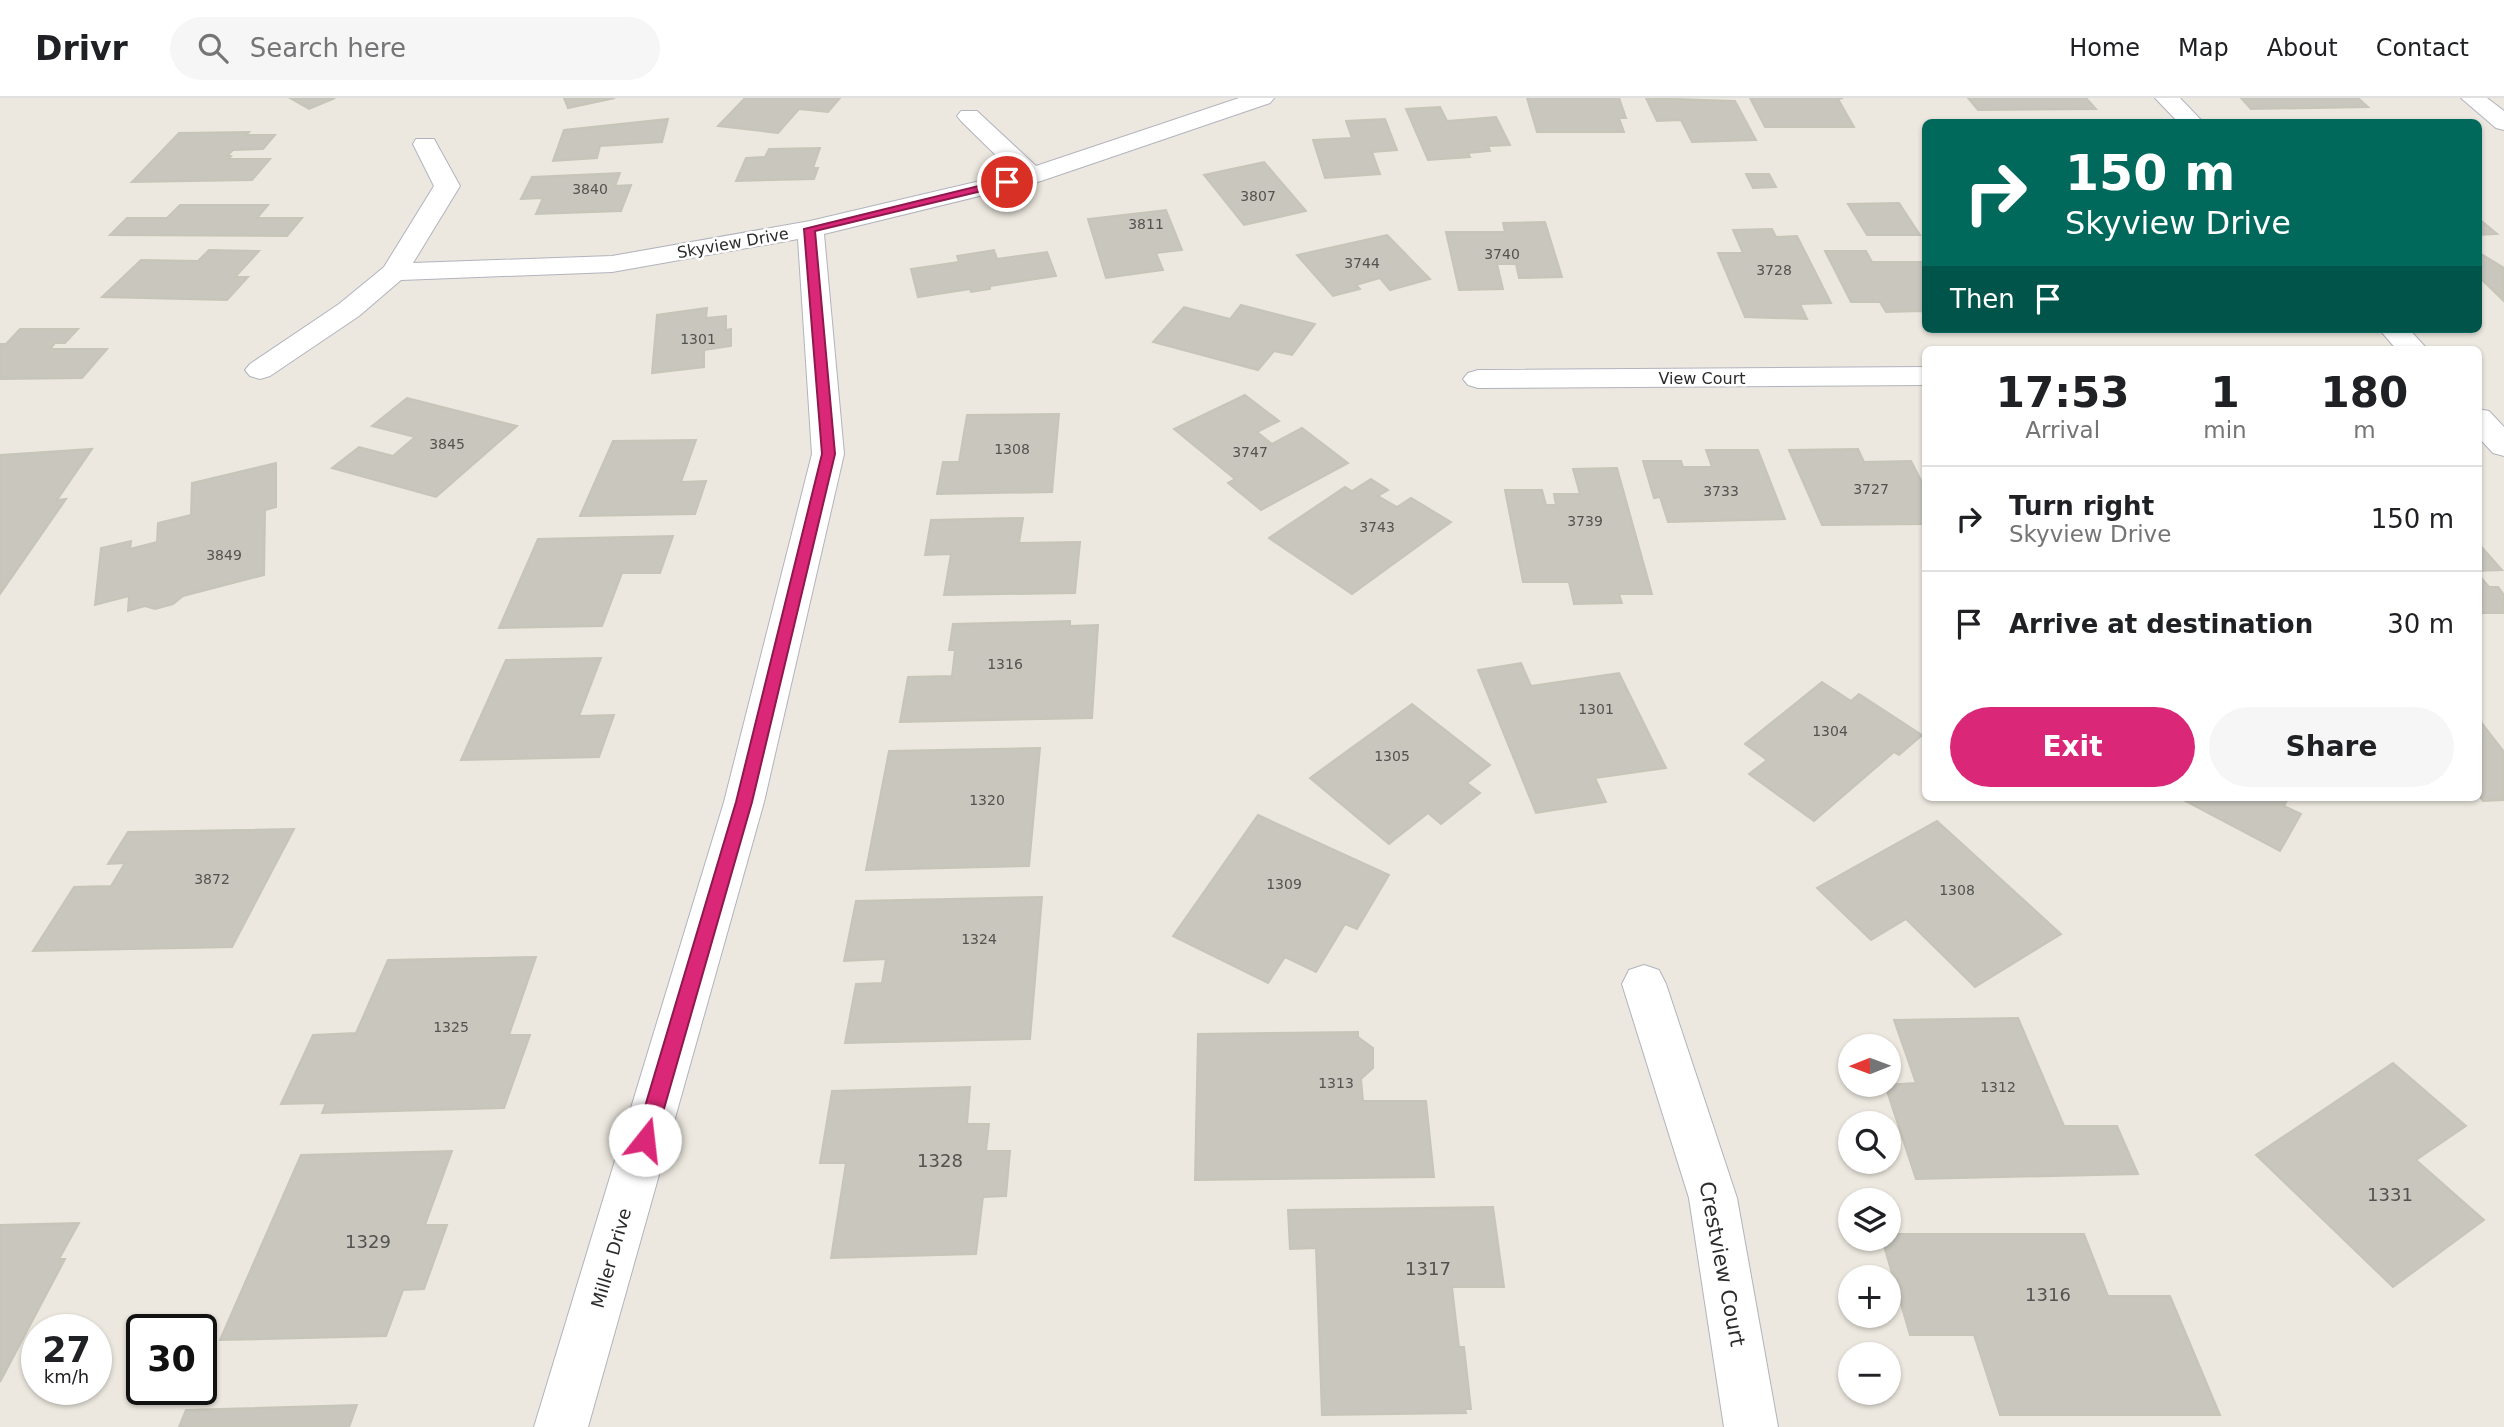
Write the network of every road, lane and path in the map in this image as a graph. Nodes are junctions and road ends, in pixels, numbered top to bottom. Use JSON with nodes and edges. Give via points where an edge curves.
{"nodes":[{"id":1,"x":1262,"y":98,"type":"edge"},
{"id":2,"x":2167,"y":98,"type":"edge"},
{"id":3,"x":2473,"y":98,"type":"edge"},
{"id":4,"x":969,"y":116,"type":"dead end"},
{"id":5,"x":2188,"y":119,"type":"edge"},
{"id":6,"x":2504,"y":123,"type":"edge"},
{"id":7,"x":425,"y":144,"type":"dead end"},
{"id":8,"x":1032,"y":176,"type":"junction"},
{"id":9,"x":810,"y":229,"type":"junction"},
{"id":10,"x":394,"y":272,"type":"junction"},
{"id":11,"x":2397,"y":333,"type":"edge"},
{"id":12,"x":2409,"y":346,"type":"edge"},
{"id":13,"x":260,"y":370,"type":"dead end"},
{"id":14,"x":1922,"y":376,"type":"edge"},
{"id":15,"x":1478,"y":379,"type":"dead end"},
{"id":16,"x":2482,"y":422,"type":"edge"},
{"id":17,"x":2504,"y":446,"type":"edge"},
{"id":18,"x":1644,"y":984,"type":"dead end"},
{"id":19,"x":561,"y":1427,"type":"edge"},
{"id":20,"x":1751,"y":1427,"type":"edge"}],
"edges":[{"from":1,"to":8,"type":"street","name":"Skyview Drive"},
{"from":2,"to":5,"type":"street"},
{"from":3,"to":6,"type":"street"},
{"from":4,"to":8,"type":"street"},
{"from":7,"to":10,"type":"street","via":[[447,186]]},
{"from":8,"to":9,"type":"street","name":"Skyview Drive"},
{"from":9,"to":10,"type":"street","name":"Skyview Drive","via":[[612,264]]},
{"from":9,"to":19,"type":"street","name":"Miller Drive","via":[[828,454],[744,802]]},
{"from":10,"to":13,"type":"street","via":[[349,310]]},
{"from":11,"to":12,"type":"street"},
{"from":14,"to":15,"type":"street","name":"View Court"},
{"from":16,"to":17,"type":"street"},
{"from":18,"to":20,"type":"street","name":"Crestview Court","via":[[1713,1198]]}]}
